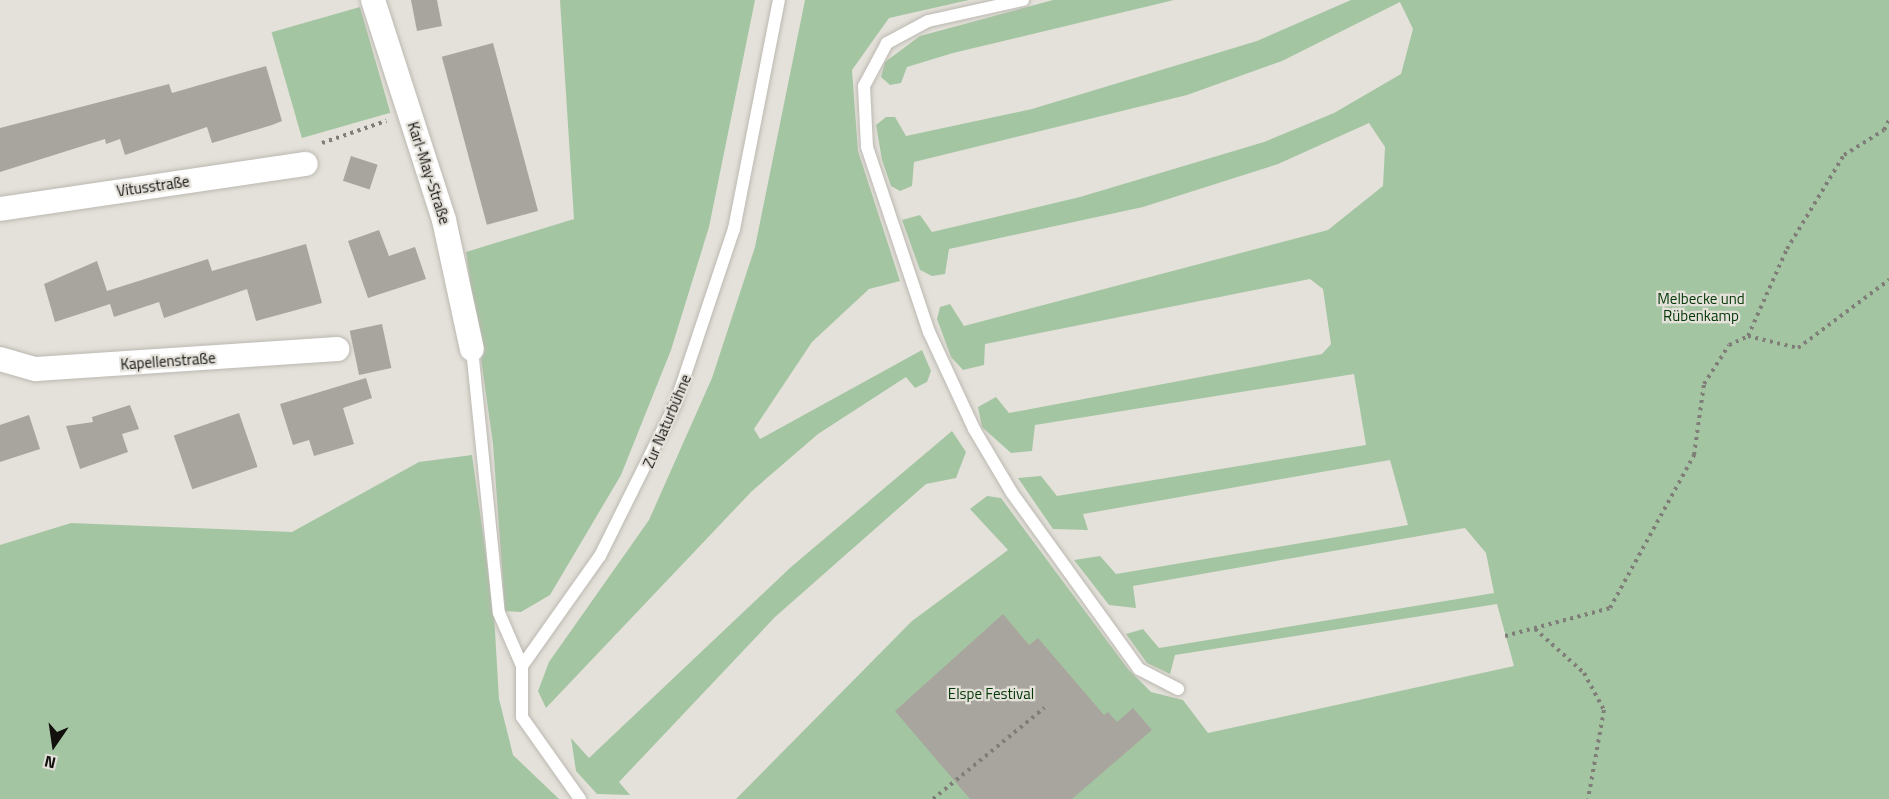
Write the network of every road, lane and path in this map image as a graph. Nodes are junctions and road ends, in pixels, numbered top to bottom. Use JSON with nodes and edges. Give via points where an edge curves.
{"nodes":[{"id":1,"x":373,"y":0,"type":"edge"},
{"id":2,"x":779,"y":0,"type":"edge"},
{"id":3,"x":1023,"y":0,"type":"edge"},
{"id":4,"x":409,"y":113,"type":"junction"},
{"id":5,"x":1889,"y":120,"type":"edge"},
{"id":6,"x":306,"y":164,"type":"joint"},
{"id":7,"x":0,"y":209,"type":"edge"},
{"id":8,"x":1889,"y":280,"type":"edge"},
{"id":9,"x":1748,"y":336,"type":"junction"},
{"id":10,"x":337,"y":349,"type":"dead end"},
{"id":11,"x":471,"y":349,"type":"joint"},
{"id":12,"x":0,"y":359,"type":"edge"},
{"id":13,"x":1535,"y":629,"type":"junction"},
{"id":14,"x":1506,"y":636,"type":"dead end"},
{"id":15,"x":522,"y":666,"type":"junction"},
{"id":16,"x":1178,"y":689,"type":"dead end"},
{"id":17,"x":1044,"y":708,"type":"dead end"},
{"id":18,"x":580,"y":799,"type":"edge"},
{"id":19,"x":933,"y":799,"type":"edge"},
{"id":20,"x":1588,"y":799,"type":"edge"}],
"edges":[{"from":1,"to":4,"type":"street","name":"Karl-May-Straße"},
{"from":2,"to":15,"type":"lane","name":"Zur Naturbühne","via":[[734,229],[675,405],[606,546]]},
{"from":3,"to":16,"type":"lane","via":[[928,21],[886,43],[864,86],[867,147],[929,332],[974,429],[1012,493],[1139,669]]},
{"from":4,"to":6,"type":"path","via":[[304,148]]},
{"from":4,"to":11,"type":"street","name":"Karl-May-Straße","via":[[454,256]]},
{"from":5,"to":9,"type":"path","via":[[1884,130],[1844,155],[1787,249]]},
{"from":6,"to":7,"type":"street","name":"Vitusstraße"},
{"from":8,"to":9,"type":"path","via":[[1798,348]]},
{"from":9,"to":13,"type":"path","via":[[1729,345],[1704,384],[1694,455],[1610,608]]},
{"from":10,"to":12,"type":"street","name":"Kapellenstraße","via":[[36,369]]},
{"from":11,"to":15,"type":"lane","via":[[499,613]]},
{"from":13,"to":14,"type":"path"},
{"from":13,"to":20,"type":"path","via":[[1584,673],[1604,710]]},
{"from":15,"to":18,"type":"lane","via":[[522,717]]},
{"from":17,"to":19,"type":"path"}]}
